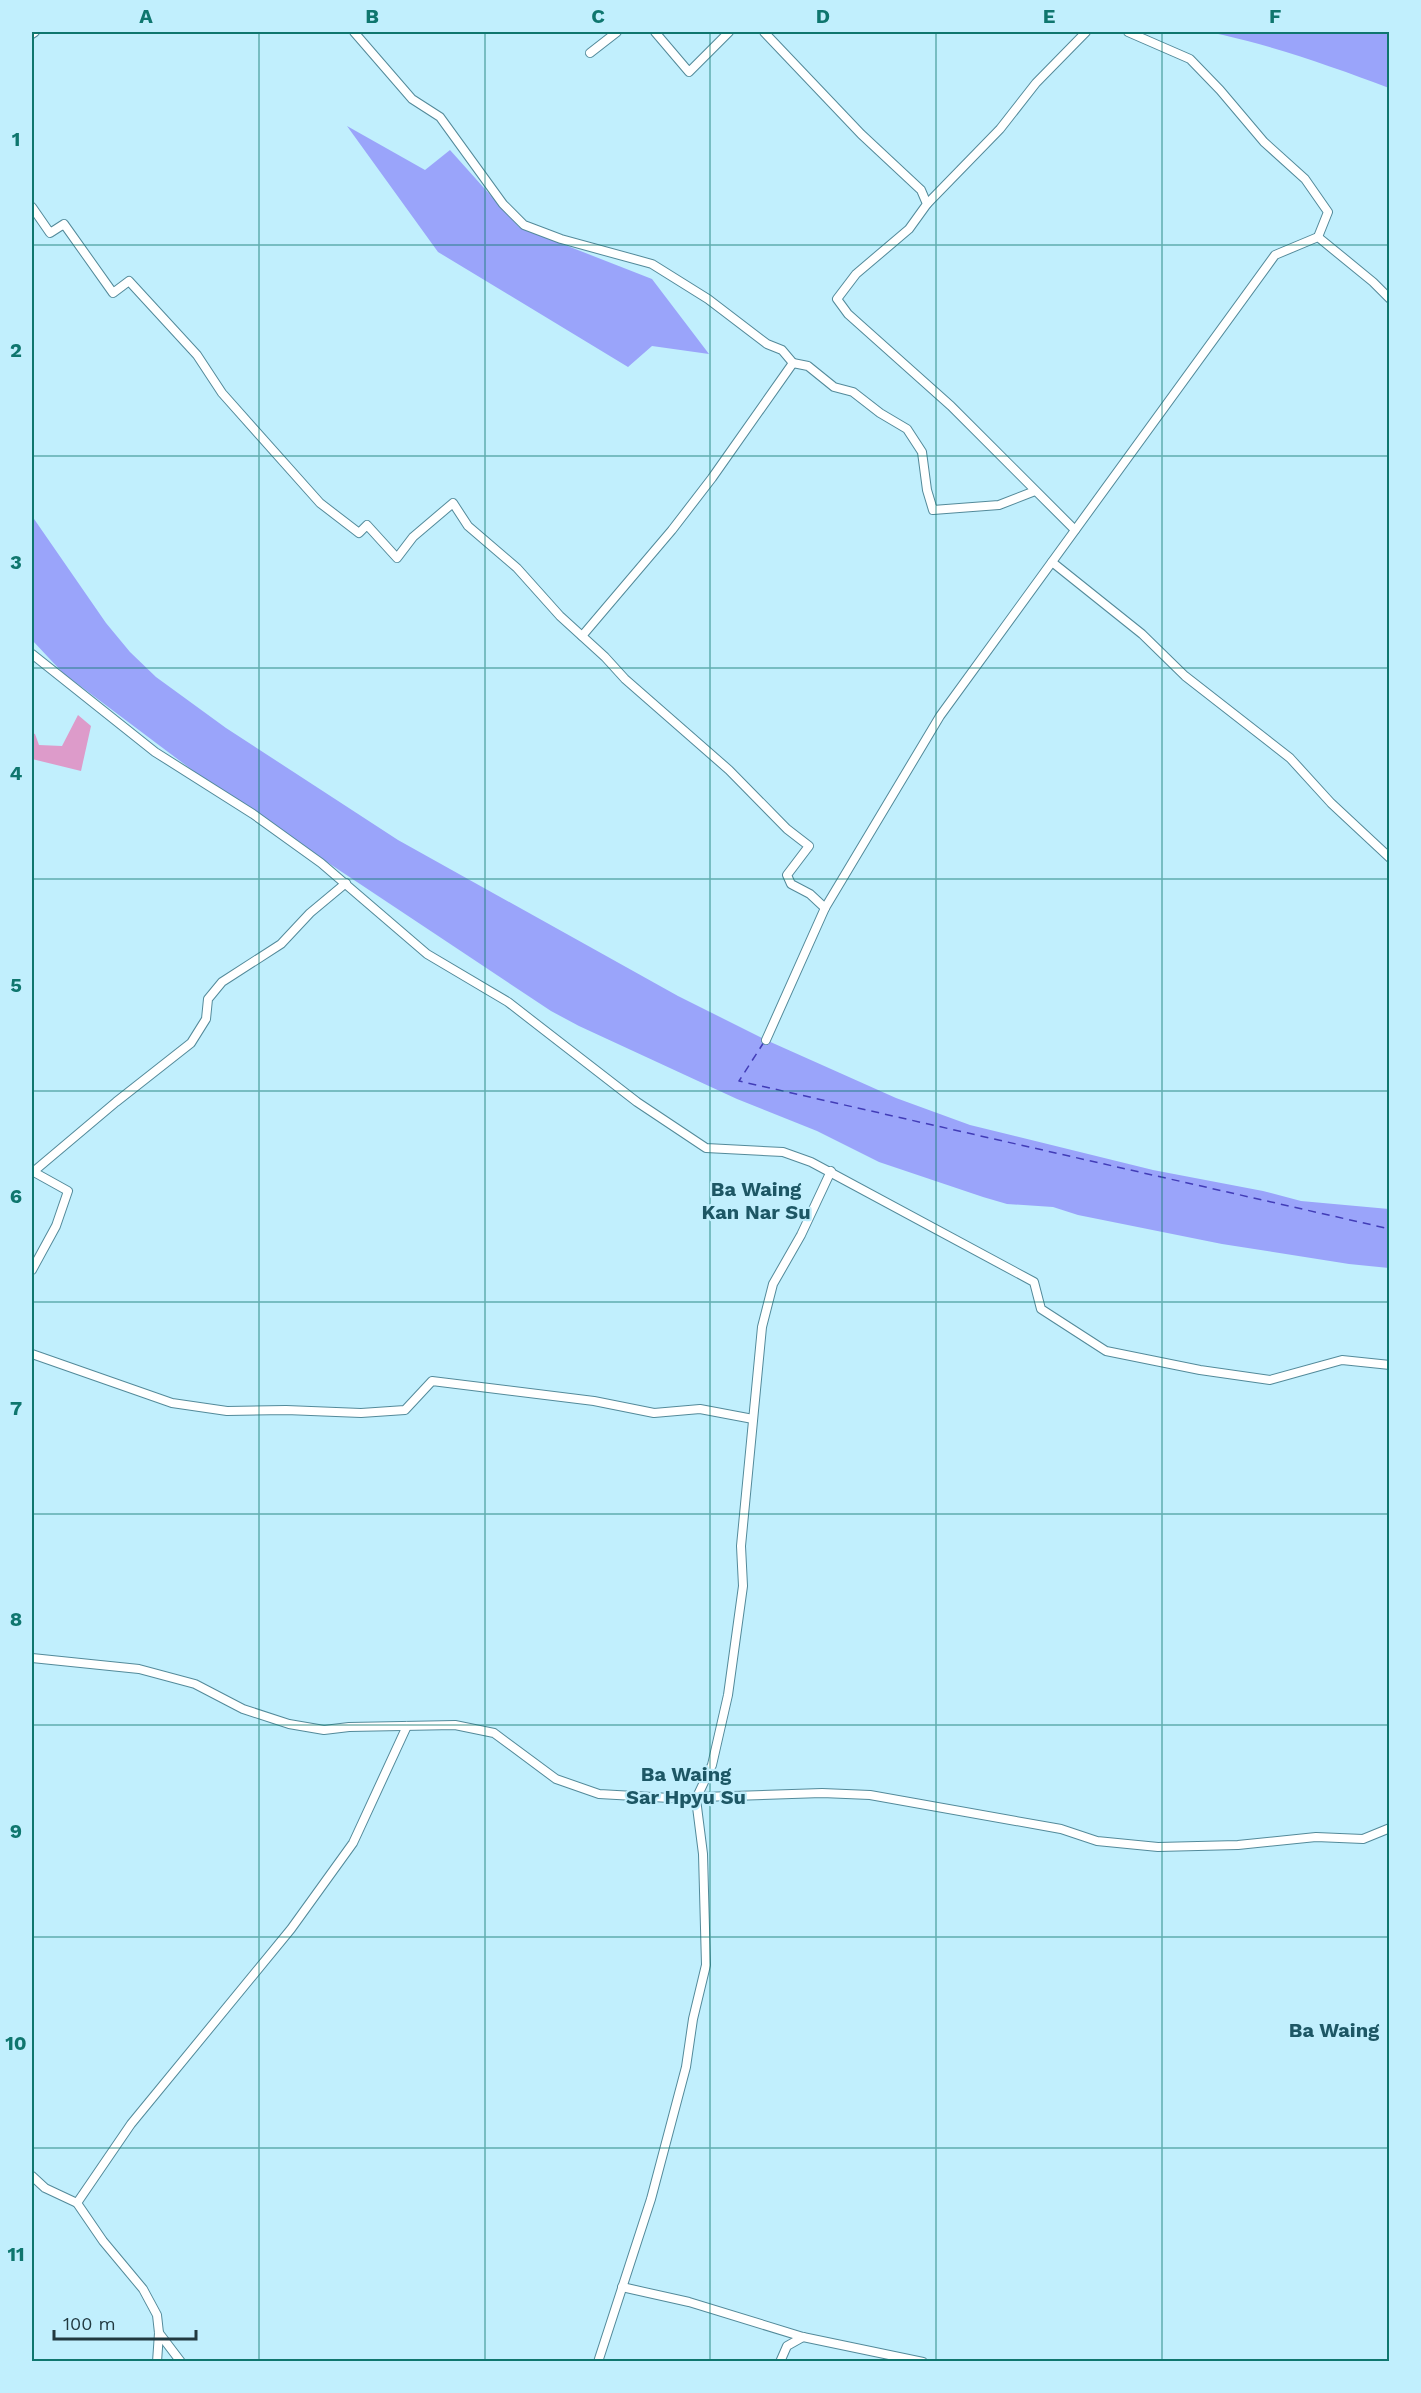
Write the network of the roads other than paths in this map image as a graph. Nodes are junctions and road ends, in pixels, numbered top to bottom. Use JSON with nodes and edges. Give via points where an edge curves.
{"nodes":[{"id":1,"x":354,"y":32,"type":"edge"},
{"id":2,"x":617,"y":32,"type":"edge"},
{"id":3,"x":655,"y":32,"type":"edge"},
{"id":4,"x":729,"y":32,"type":"edge"},
{"id":5,"x":764,"y":32,"type":"edge"},
{"id":6,"x":1086,"y":32,"type":"edge"},
{"id":7,"x":1128,"y":32,"type":"edge"},
{"id":8,"x":591,"y":53,"type":"dead end"},
{"id":9,"x":927,"y":204,"type":"junction"},
{"id":10,"x":32,"y":207,"type":"edge"},
{"id":11,"x":1318,"y":237,"type":"junction"},
{"id":12,"x":1389,"y":299,"type":"edge"},
{"id":13,"x":793,"y":363,"type":"junction"},
{"id":14,"x":1035,"y":491,"type":"junction"},
{"id":15,"x":1075,"y":530,"type":"junction"},
{"id":16,"x":1052,"y":562,"type":"junction"},
{"id":17,"x":582,"y":636,"type":"junction"},
{"id":18,"x":32,"y":654,"type":"edge"},
{"id":19,"x":1389,"y":858,"type":"edge"},
{"id":20,"x":346,"y":883,"type":"junction"},
{"id":21,"x":825,"y":908,"type":"junction"},
{"id":22,"x":766,"y":1040,"type":"dead end"},
{"id":23,"x":831,"y":1171,"type":"junction"},
{"id":24,"x":32,"y":1172,"type":"edge"},
{"id":25,"x":32,"y":1270,"type":"edge"},
{"id":26,"x":32,"y":1354,"type":"edge"},
{"id":27,"x":1389,"y":1365,"type":"edge"},
{"id":28,"x":753,"y":1419,"type":"junction"},
{"id":29,"x":32,"y":1658,"type":"edge"},
{"id":30,"x":407,"y":1726,"type":"junction"},
{"id":31,"x":696,"y":1798,"type":"junction"},
{"id":32,"x":1389,"y":1828,"type":"edge"},
{"id":33,"x":32,"y":2176,"type":"edge"},
{"id":34,"x":77,"y":2203,"type":"junction"},
{"id":35,"x":622,"y":2287,"type":"junction"},
{"id":36,"x":159,"y":2333,"type":"junction"},
{"id":37,"x":803,"y":2337,"type":"junction"},
{"id":38,"x":157,"y":2361,"type":"edge"},
{"id":39,"x":181,"y":2361,"type":"edge"},
{"id":40,"x":598,"y":2361,"type":"edge"},
{"id":41,"x":780,"y":2361,"type":"edge"},
{"id":42,"x":923,"y":2361,"type":"edge"}],
"edges":[{"from":1,"to":13,"type":"street","via":[[412,99],[440,117],[503,204],[524,225],[652,264],[782,350]]},
{"from":2,"to":8,"type":"street"},
{"from":3,"to":4,"type":"street","via":[[689,72]]},
{"from":5,"to":9,"type":"street","via":[[861,134],[921,190]]},
{"from":6,"to":9,"type":"street"},
{"from":7,"to":11,"type":"street","via":[[1190,59],[1264,142],[1305,179],[1328,212]]},
{"from":9,"to":14,"type":"street","via":[[909,229],[856,274],[837,299],[848,314],[916,374]]},
{"from":10,"to":17,"type":"street","via":[[50,233],[64,224],[113,293],[129,281],[197,355],[222,393],[320,502],[359,533],[367,525],[397,558],[413,537],[453,503],[468,526],[517,568]]},
{"from":11,"to":12,"type":"street"},
{"from":11,"to":15,"type":"street","via":[[1275,255]]},
{"from":13,"to":14,"type":"street","via":[[808,366],[834,387],[853,392],[907,429],[922,452],[933,510],[999,505]]},
{"from":13,"to":17,"type":"street","via":[[672,530]]},
{"from":14,"to":15,"type":"street"},
{"from":15,"to":16,"type":"street"},
{"from":16,"to":19,"type":"street","via":[[1142,634],[1185,676],[1290,758]]},
{"from":16,"to":21,"type":"street","via":[[940,716]]},
{"from":17,"to":21,"type":"street","via":[[809,846],[787,875],[791,884]]},
{"from":18,"to":20,"type":"street","via":[[155,752],[253,814]]},
{"from":20,"to":23,"type":"street","via":[[427,954],[508,1002],[637,1102],[706,1148],[783,1152]]},
{"from":20,"to":24,"type":"street","via":[[281,944],[222,982],[208,999],[206,1019],[191,1043]]},
{"from":21,"to":22,"type":"street"},
{"from":23,"to":27,"type":"street","via":[[1034,1282],[1041,1309],[1106,1351],[1269,1380],[1342,1360]]},
{"from":23,"to":28,"type":"street","via":[[773,1284],[762,1327]]},
{"from":24,"to":25,"type":"street","via":[[68,1191],[57,1226]]},
{"from":26,"to":28,"type":"street","via":[[172,1403],[227,1411],[405,1410],[432,1381],[572,1398],[654,1413],[700,1408]]},
{"from":28,"to":31,"type":"street","via":[[741,1546],[743,1586],[729,1695],[712,1766]]},
{"from":29,"to":30,"type":"street","via":[[139,1669],[195,1684],[243,1709],[324,1731]]},
{"from":30,"to":31,"type":"street","via":[[455,1725],[494,1733],[556,1779],[599,1794]]},
{"from":30,"to":34,"type":"street","via":[[353,1843],[291,1929],[131,2124]]},
{"from":31,"to":32,"type":"street","via":[[870,1795],[1061,1829],[1097,1841],[1158,1847],[1238,1845],[1316,1837],[1363,1839]]},
{"from":31,"to":35,"type":"street","via":[[703,1854],[706,1965],[669,2133]]},
{"from":33,"to":34,"type":"street","via":[[45,2188]]},
{"from":34,"to":36,"type":"street","via":[[143,2289],[157,2315]]},
{"from":35,"to":37,"type":"street","via":[[689,2302]]},
{"from":35,"to":40,"type":"street"},
{"from":36,"to":38,"type":"street"},
{"from":36,"to":39,"type":"street"},
{"from":37,"to":41,"type":"street","via":[[787,2346]]},
{"from":37,"to":42,"type":"street"}]}
